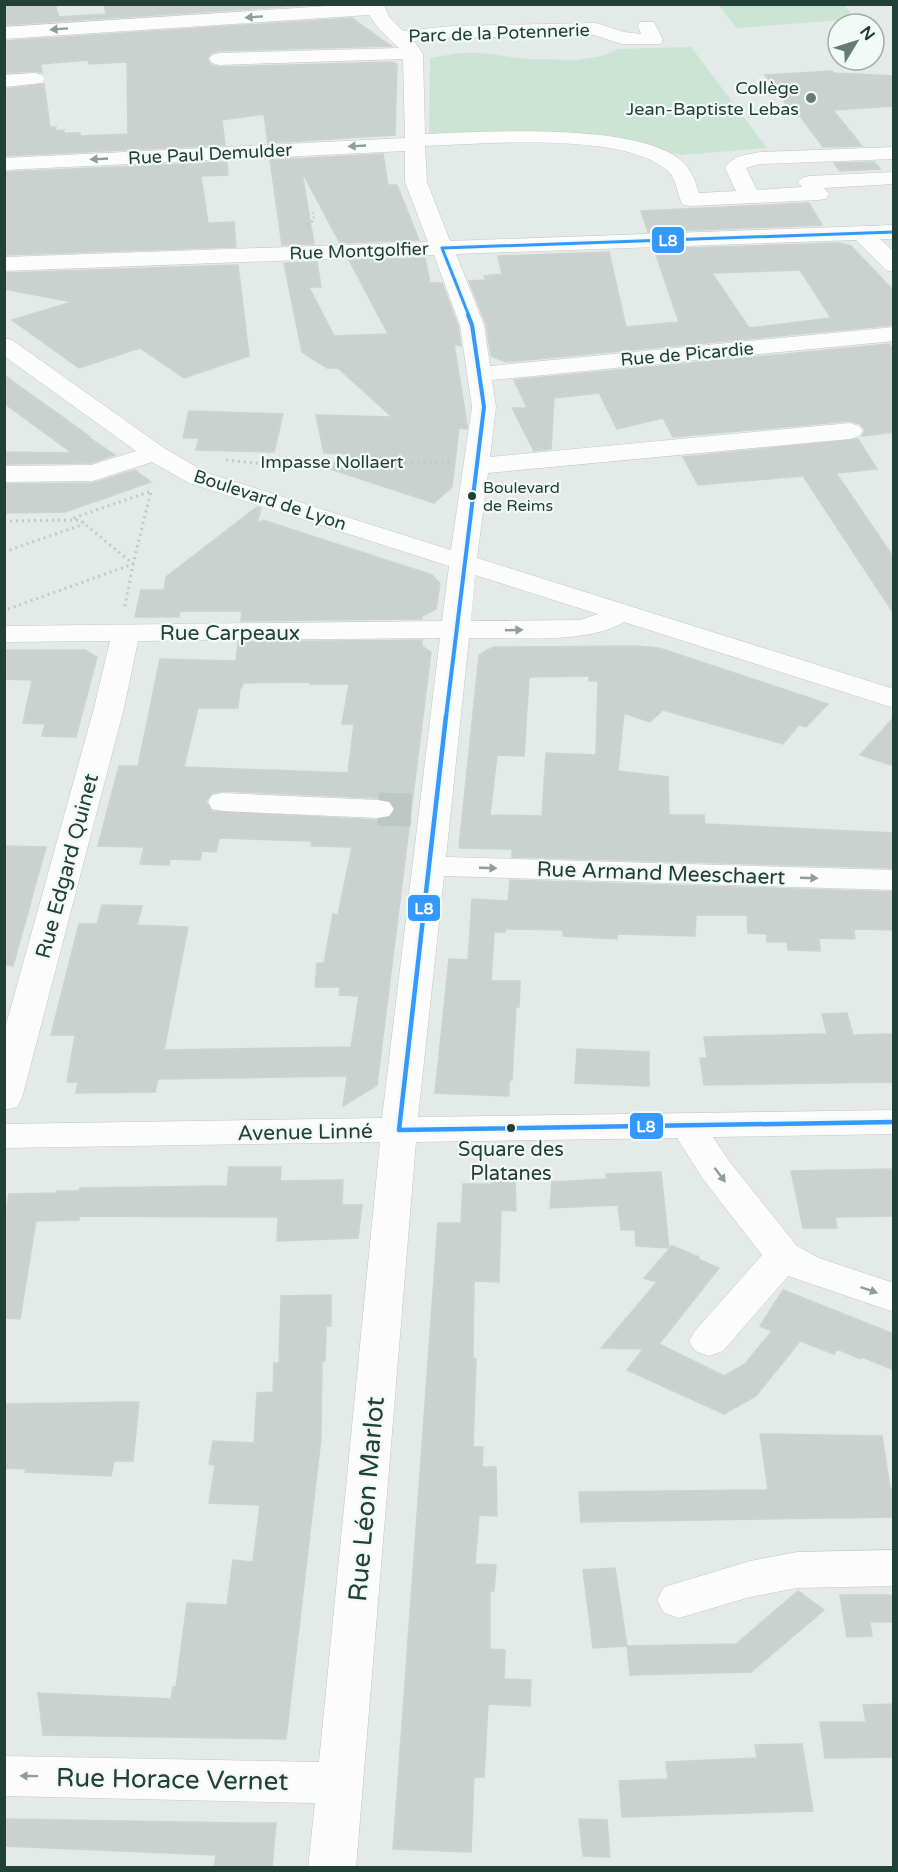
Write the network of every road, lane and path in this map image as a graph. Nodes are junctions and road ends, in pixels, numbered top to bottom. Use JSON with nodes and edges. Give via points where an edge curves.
{"nodes":[{"id":1,"x":151,"y":4,"type":"edge"},
{"id":2,"x":375,"y":7,"type":"edge"},
{"id":3,"x":157,"y":23,"type":"junction"},
{"id":4,"x":647,"y":26,"type":"dead end"},
{"id":5,"x":4,"y":33,"type":"edge"},
{"id":6,"x":399,"y":37,"type":"junction"},
{"id":7,"x":412,"y":53,"type":"junction"},
{"id":8,"x":219,"y":59,"type":"dead end"},
{"id":9,"x":35,"y":79,"type":"dead end"},
{"id":10,"x":4,"y":81,"type":"edge"},
{"id":11,"x":415,"y":142,"type":"junction"},
{"id":12,"x":894,"y":153,"type":"edge"},
{"id":13,"x":4,"y":164,"type":"edge"},
{"id":14,"x":894,"y":178,"type":"edge"},
{"id":15,"x":750,"y":196,"type":"junction"},
{"id":16,"x":314,"y":212,"type":"dead end"},
{"id":17,"x":837,"y":217,"type":"junction"},
{"id":18,"x":309,"y":230,"type":"dead end"},
{"id":19,"x":894,"y":232,"type":"edge"},
{"id":20,"x":442,"y":248,"type":"junction"},
{"id":21,"x":4,"y":264,"type":"edge"},
{"id":22,"x":894,"y":265,"type":"edge"},
{"id":23,"x":894,"y":334,"type":"edge"},
{"id":24,"x":4,"y":345,"type":"edge"},
{"id":25,"x":481,"y":374,"type":"junction"},
{"id":26,"x":850,"y":431,"type":"dead end"},
{"id":27,"x":156,"y":453,"type":"junction"},
{"id":28,"x":477,"y":464,"type":"junction"},
{"id":29,"x":4,"y":474,"type":"edge"},
{"id":30,"x":190,"y":474,"type":"junction"},
{"id":31,"x":66,"y":520,"type":"junction"},
{"id":32,"x":4,"y":521,"type":"edge"},
{"id":33,"x":84,"y":524,"type":"junction"},
{"id":34,"x":4,"y":552,"type":"edge"},
{"id":35,"x":463,"y":563,"type":"junction"},
{"id":36,"x":133,"y":564,"type":"junction"},
{"id":37,"x":4,"y":610,"type":"edge"},
{"id":38,"x":620,"y":613,"type":"junction"},
{"id":39,"x":125,"y":622,"type":"junction"},
{"id":40,"x":456,"y":631,"type":"junction"},
{"id":41,"x":4,"y":634,"type":"edge"},
{"id":42,"x":894,"y":699,"type":"edge"},
{"id":43,"x":223,"y":802,"type":"dead end"},
{"id":44,"x":378,"y":808,"type":"tunnel mouth"},
{"id":45,"x":429,"y":866,"type":"junction"},
{"id":46,"x":894,"y":880,"type":"edge"},
{"id":47,"x":4,"y":1098,"type":"edge"},
{"id":48,"x":894,"y":1122,"type":"edge"},
{"id":49,"x":688,"y":1126,"type":"junction"},
{"id":50,"x":399,"y":1130,"type":"junction"},
{"id":51,"x":4,"y":1136,"type":"edge"},
{"id":52,"x":784,"y":1256,"type":"junction"},
{"id":53,"x":894,"y":1298,"type":"edge"},
{"id":54,"x":709,"y":1341,"type":"dead end"},
{"id":55,"x":894,"y":1568,"type":"edge"},
{"id":56,"x":679,"y":1600,"type":"dead end"},
{"id":57,"x":4,"y":1776,"type":"edge"},
{"id":58,"x":340,"y":1783,"type":"junction"},
{"id":59,"x":332,"y":1868,"type":"edge"}],
"edges":[{"from":1,"to":3,"type":"street"},
{"from":2,"to":3,"type":"street","one_way":true},
{"from":2,"to":6,"type":"street"},
{"from":3,"to":5,"type":"street","one_way":true},
{"from":4,"to":6,"type":"street","name":"Parc de la Potennerie","via":[[654,40],[622,39],[596,29]]},
{"from":6,"to":7,"type":"street"},
{"from":7,"to":8,"type":"street"},
{"from":7,"to":11,"type":"street","name":"Rue Léon Marlot"},
{"from":9,"to":10,"type":"street"},
{"from":11,"to":13,"type":"street","name":"Rue Paul Demulder","one_way":true},
{"from":11,"to":15,"type":"street","via":[[595,140],[642,149],[678,168],[691,200]]},
{"from":11,"to":20,"type":"street","name":"Rue Léon Marlot","via":[[416,182]]},
{"from":12,"to":15,"type":"street","via":[[740,162],[735,168]]},
{"from":14,"to":17,"type":"street","via":[[808,182]]},
{"from":15,"to":17,"type":"street"},
{"from":16,"to":18,"type":"path"},
{"from":17,"to":19,"type":"street","name":"Rue Montgolfier"},
{"from":17,"to":20,"type":"street","name":"Rue Montgolfier"},
{"from":17,"to":22,"type":"street"},
{"from":20,"to":21,"type":"street","name":"Rue Montgolfier"},
{"from":20,"to":25,"type":"street","name":"Rue Léon Marlot","via":[[472,325]]},
{"from":23,"to":25,"type":"street","name":"Rue de Picardie"},
{"from":24,"to":27,"type":"street","name":"Boulevard de Lyon"},
{"from":25,"to":28,"type":"street","name":"Rue Léon Marlot","via":[[484,407]]},
{"from":26,"to":28,"type":"street"},
{"from":27,"to":29,"type":"street","via":[[93,473]]},
{"from":27,"to":30,"type":"street","name":"Boulevard de Lyon"},
{"from":28,"to":30,"type":"path","name":"Impasse Nollaert","via":[[266,464],[220,460]]},
{"from":28,"to":35,"type":"street","name":"Rue Léon Marlot"},
{"from":30,"to":35,"type":"street","name":"Boulevard de Lyon"},
{"from":31,"to":32,"type":"path"},
{"from":31,"to":33,"type":"path","via":[[80,520]]},
{"from":31,"to":36,"type":"path","via":[[151,491]]},
{"from":33,"to":34,"type":"path"},
{"from":33,"to":36,"type":"path"},
{"from":35,"to":38,"type":"street"},
{"from":35,"to":40,"type":"street","name":"Rue Léon Marlot"},
{"from":36,"to":37,"type":"path"},
{"from":36,"to":39,"type":"path"},
{"from":40,"to":38,"type":"street","one_way":true,"via":[[587,627]]},
{"from":38,"to":42,"type":"street"},
{"from":39,"to":40,"type":"street","name":"Rue Carpeaux"},
{"from":39,"to":41,"type":"street","name":"Rue Carpeaux"},
{"from":39,"to":47,"type":"street","name":"Rue Edgard Quinet","via":[[109,708]]},
{"from":40,"to":45,"type":"street","name":"Rue Léon Marlot","via":[[424,810]]},
{"from":43,"to":44,"type":"street"},
{"from":45,"to":46,"type":"street","name":"Rue Armand Meeschaert","one_way":true},
{"from":45,"to":50,"type":"street","name":"Rue Léon Marlot"},
{"from":48,"to":49,"type":"street","name":"Avenue Linné"},
{"from":49,"to":50,"type":"street","name":"Avenue Linné"},
{"from":49,"to":52,"type":"street","one_way":true,"via":[[716,1170]]},
{"from":50,"to":51,"type":"street","name":"Avenue Linné"},
{"from":50,"to":58,"type":"street","name":"Rue Léon Marlot"},
{"from":52,"to":53,"type":"street","one_way":true,"via":[[805,1268]]},
{"from":52,"to":54,"type":"street"},
{"from":55,"to":56,"type":"street","via":[[797,1570]]},
{"from":58,"to":57,"type":"street","name":"Rue Horace Vernet","one_way":true},
{"from":58,"to":59,"type":"street","name":"Rue Léon Marlot"}]}
